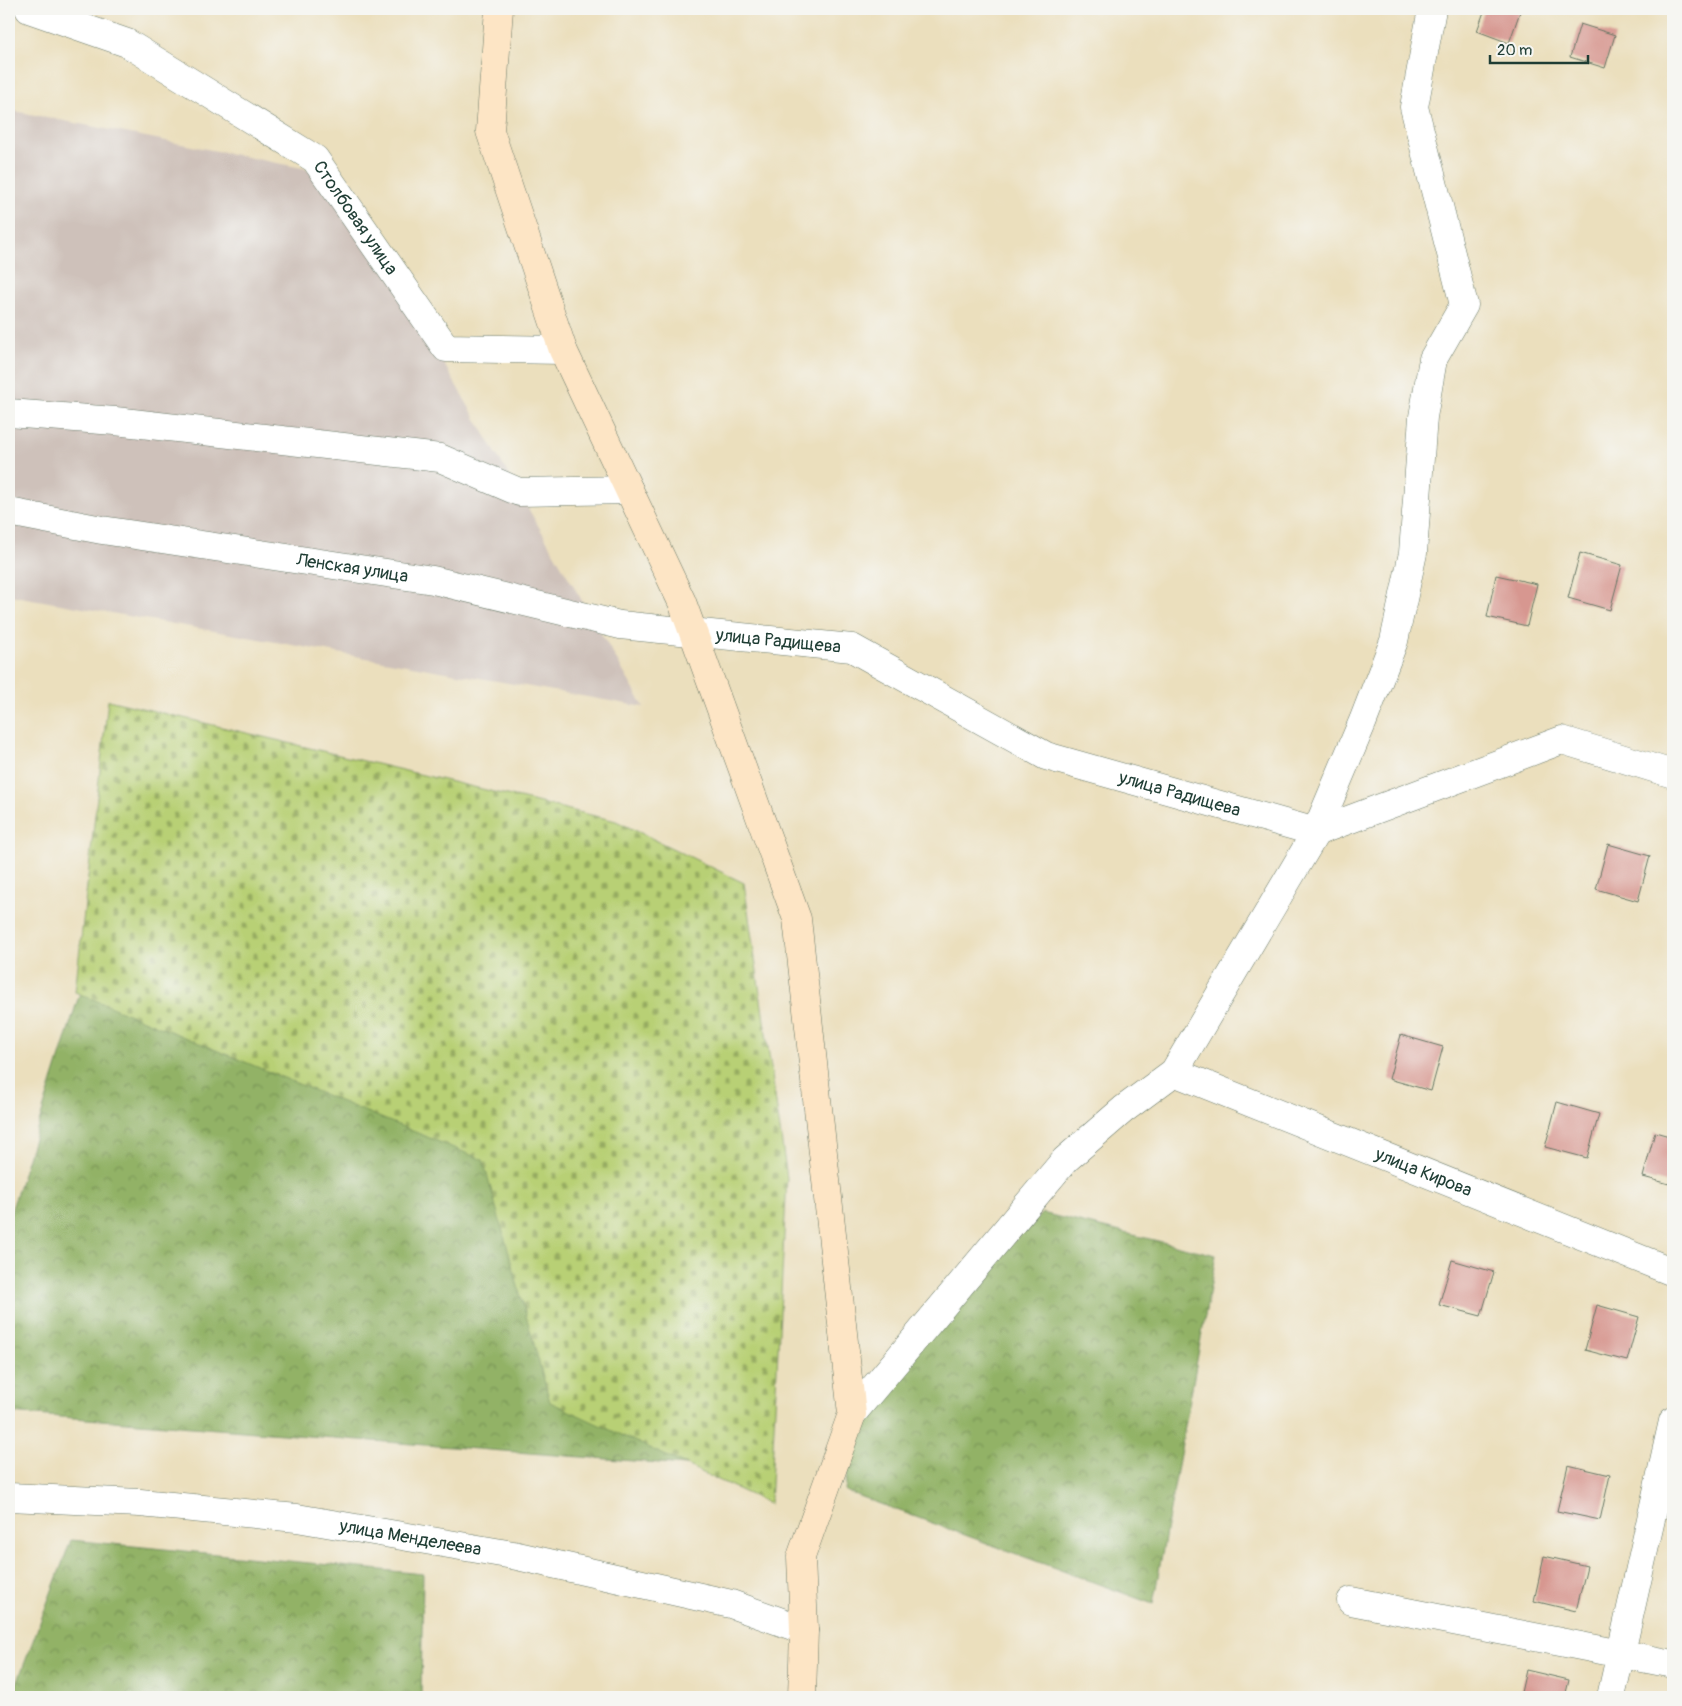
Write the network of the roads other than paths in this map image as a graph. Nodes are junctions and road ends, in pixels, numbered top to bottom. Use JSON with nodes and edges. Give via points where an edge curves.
{"nodes":[{"id":1,"x":29,"y":9,"type":"edge"},
{"id":2,"x":499,"y":9,"type":"edge"},
{"id":3,"x":1432,"y":9,"type":"edge"},
{"id":4,"x":563,"y":350,"type":"junction"},
{"id":5,"x":9,"y":413,"type":"edge"},
{"id":6,"x":629,"y":490,"type":"junction"},
{"id":7,"x":9,"y":512,"type":"edge"},
{"id":8,"x":693,"y":633,"type":"junction"},
{"id":9,"x":1673,"y":774,"type":"edge"},
{"id":10,"x":1316,"y":832,"type":"junction"},
{"id":11,"x":1174,"y":1072,"type":"junction"},
{"id":12,"x":1673,"y":1272,"type":"edge"},
{"id":13,"x":852,"y":1414,"type":"junction"},
{"id":14,"x":1673,"y":1422,"type":"edge"},
{"id":15,"x":9,"y":1498,"type":"edge"},
{"id":16,"x":1352,"y":1601,"type":"dead end"},
{"id":17,"x":804,"y":1630,"type":"junction"},
{"id":18,"x":1622,"y":1654,"type":"junction"},
{"id":19,"x":1673,"y":1664,"type":"edge"},
{"id":20,"x":802,"y":1697,"type":"edge"},
{"id":21,"x":1611,"y":1697,"type":"edge"}],
"edges":[{"from":1,"to":4,"type":"street","name":"Столбовая улица","via":[[127,43],[315,159],[446,348]]},
{"from":2,"to":4,"type":"street","via":[[490,131]]},
{"from":3,"to":10,"type":"street","via":[[1414,107],[1464,305],[1433,359],[1423,417],[1413,554],[1394,641]]},
{"from":4,"to":6,"type":"street"},
{"from":5,"to":6,"type":"street","via":[[115,421],[440,458],[519,492]]},
{"from":6,"to":8,"type":"street","via":[[682,602]]},
{"from":7,"to":8,"type":"street","name":"Ленская улица","via":[[102,530],[433,580],[620,625]]},
{"from":8,"to":10,"type":"street","name":"улица Радищева","via":[[852,648],[1046,756]]},
{"from":8,"to":13,"type":"street","via":[[797,919]]},
{"from":9,"to":10,"type":"street","via":[[1562,740]]},
{"from":10,"to":11,"type":"street"},
{"from":11,"to":12,"type":"street","name":"улица Кирова"},
{"from":11,"to":13,"type":"street","via":[[1124,1109],[1065,1160]]},
{"from":13,"to":17,"type":"street","via":[[801,1557]]},
{"from":14,"to":18,"type":"street"},
{"from":15,"to":17,"type":"street","name":"улица Менделеева","via":[[140,1503],[297,1518],[513,1555],[731,1604]]},
{"from":16,"to":18,"type":"street"},
{"from":17,"to":20,"type":"street"},
{"from":18,"to":19,"type":"street"},
{"from":18,"to":21,"type":"street"}]}
